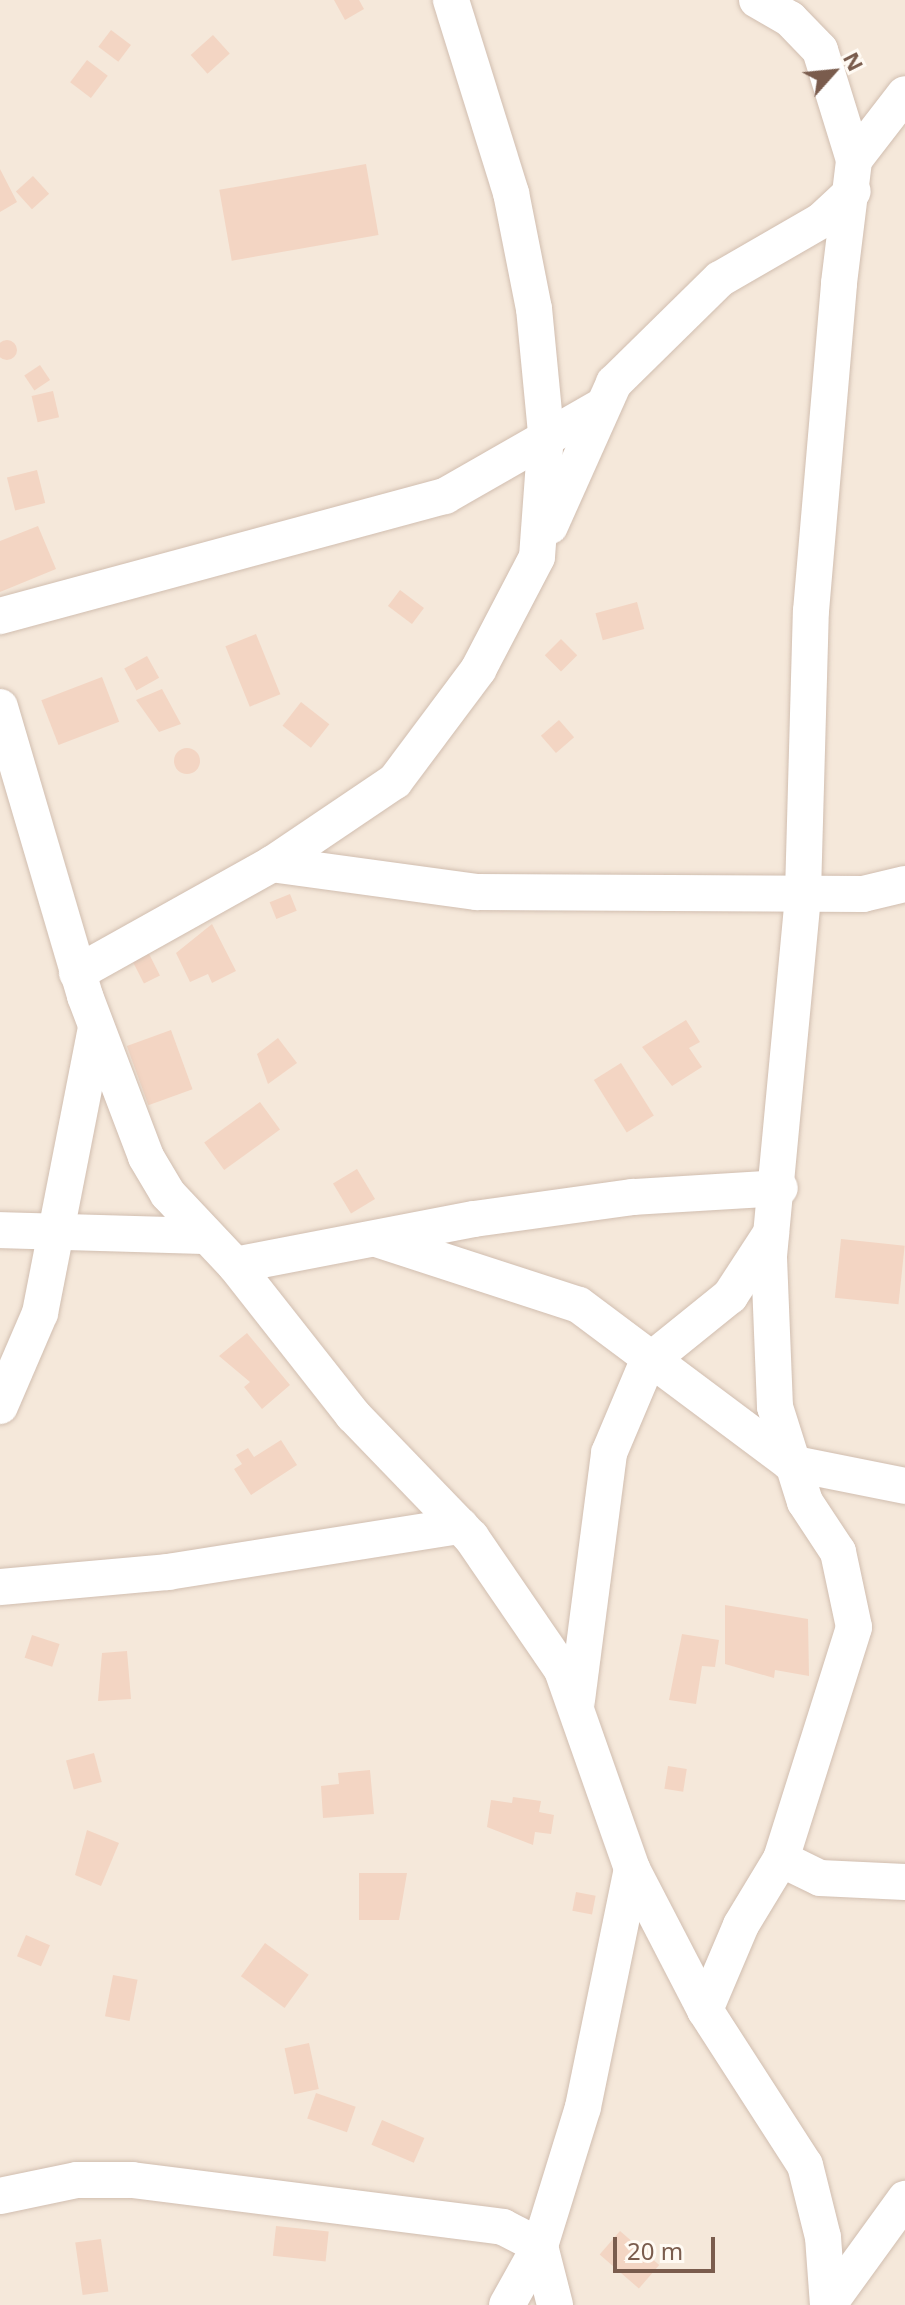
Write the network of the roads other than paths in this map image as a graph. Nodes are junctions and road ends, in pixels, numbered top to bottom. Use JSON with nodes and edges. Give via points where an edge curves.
{"nodes":[{"id":1,"x":451,"y":0,"type":"edge"},
{"id":2,"x":757,"y":0,"type":"edge"},
{"id":3,"x":905,"y":94,"type":"edge"},
{"id":4,"x":854,"y":175,"type":"junction"},
{"id":5,"x":602,"y":406,"type":"junction"},
{"id":6,"x":546,"y":433,"type":"junction"},
{"id":7,"x":537,"y":557,"type":"junction"},
{"id":8,"x":0,"y":616,"type":"edge"},
{"id":9,"x":0,"y":707,"type":"edge"},
{"id":10,"x":272,"y":864,"type":"junction"},
{"id":11,"x":905,"y":884,"type":"edge"},
{"id":12,"x":803,"y":893,"type":"junction"},
{"id":13,"x":77,"y":973,"type":"junction"},
{"id":14,"x":96,"y":1028,"type":"junction"},
{"id":15,"x":780,"y":1188,"type":"junction"},
{"id":16,"x":57,"y":1229,"type":"junction"},
{"id":17,"x":773,"y":1229,"type":"junction"},
{"id":18,"x":0,"y":1230,"type":"edge"},
{"id":19,"x":203,"y":1236,"type":"junction"},
{"id":20,"x":376,"y":1239,"type":"junction"},
{"id":21,"x":235,"y":1265,"type":"junction"},
{"id":22,"x":647,"y":1363,"type":"junction"},
{"id":23,"x":0,"y":1406,"type":"edge"},
{"id":24,"x":790,"y":1463,"type":"junction"},
{"id":25,"x":905,"y":1486,"type":"edge"},
{"id":26,"x":460,"y":1526,"type":"junction"},
{"id":27,"x":0,"y":1587,"type":"edge"},
{"id":28,"x":577,"y":1701,"type":"junction"},
{"id":29,"x":781,"y":1859,"type":"junction"},
{"id":30,"x":632,"y":1869,"type":"junction"},
{"id":31,"x":905,"y":1882,"type":"edge"},
{"id":32,"x":705,"y":2010,"type":"junction"},
{"id":33,"x":0,"y":2196,"type":"edge"},
{"id":34,"x":905,"y":2199,"type":"edge"},
{"id":35,"x":540,"y":2246,"type":"junction"},
{"id":36,"x":507,"y":2305,"type":"edge"},
{"id":37,"x":555,"y":2305,"type":"edge"},
{"id":38,"x":828,"y":2305,"type":"edge"}],
"edges":[{"from":1,"to":6,"type":"street","via":[[511,193]]},
{"from":2,"to":4,"type":"street","via":[[790,19],[820,50]]},
{"from":3,"to":4,"type":"street"},
{"from":4,"to":5,"type":"street","via":[[822,220],[720,279],[614,383]]},
{"from":4,"to":12,"type":"street","via":[[811,611]]},
{"from":5,"to":6,"type":"street"},
{"from":5,"to":7,"type":"street"},
{"from":6,"to":7,"type":"street"},
{"from":6,"to":8,"type":"street","via":[[485,478],[445,496]]},
{"from":7,"to":10,"type":"street","via":[[430,743],[395,781]]},
{"from":9,"to":13,"type":"street"},
{"from":10,"to":12,"type":"street","via":[[476,892]]},
{"from":10,"to":13,"type":"street"},
{"from":11,"to":12,"type":"street","via":[[863,894]]},
{"from":12,"to":15,"type":"street"},
{"from":13,"to":14,"type":"street"},
{"from":14,"to":16,"type":"street"},
{"from":14,"to":19,"type":"street","via":[[146,1157]]},
{"from":15,"to":17,"type":"street"},
{"from":15,"to":20,"type":"street","via":[[633,1197]]},
{"from":16,"to":18,"type":"street"},
{"from":16,"to":19,"type":"street"},
{"from":16,"to":23,"type":"street","via":[[40,1313]]},
{"from":17,"to":22,"type":"street","via":[[730,1296]]},
{"from":17,"to":24,"type":"street","via":[[768,1334]]},
{"from":19,"to":21,"type":"street"},
{"from":20,"to":21,"type":"street"},
{"from":20,"to":22,"type":"street","via":[[579,1305]]},
{"from":21,"to":26,"type":"street","via":[[353,1415]]},
{"from":22,"to":24,"type":"street"},
{"from":22,"to":28,"type":"street","via":[[600,1492]]},
{"from":24,"to":25,"type":"street"},
{"from":24,"to":29,"type":"street","via":[[838,1552],[854,1627]]},
{"from":26,"to":27,"type":"street","via":[[139,1576]]},
{"from":26,"to":28,"type":"street","via":[[511,1592]]},
{"from":28,"to":30,"type":"street"},
{"from":29,"to":31,"type":"street","via":[[820,1878]]},
{"from":29,"to":32,"type":"street","via":[[741,1925]]},
{"from":30,"to":32,"type":"street"},
{"from":30,"to":35,"type":"street","via":[[583,2107]]},
{"from":32,"to":38,"type":"street","via":[[805,2165]]},
{"from":33,"to":35,"type":"street","via":[[77,2180],[132,2180],[471,2221]]},
{"from":34,"to":38,"type":"street"},
{"from":35,"to":36,"type":"street"},
{"from":35,"to":37,"type":"street"}]}
